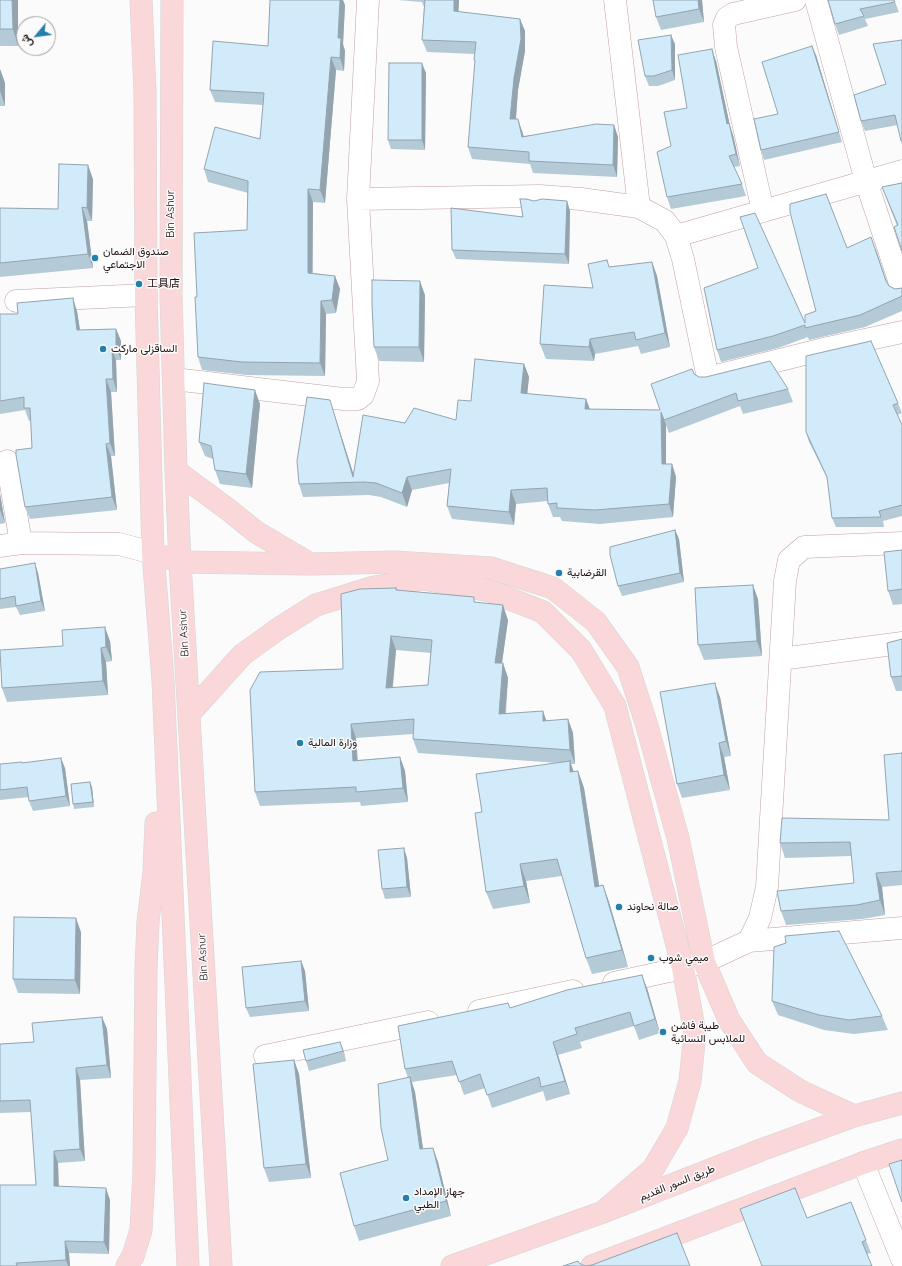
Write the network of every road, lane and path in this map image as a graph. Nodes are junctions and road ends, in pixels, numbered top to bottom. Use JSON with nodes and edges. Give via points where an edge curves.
{"nodes":[{"id":1,"x":141,"y":0,"type":"edge"},
{"id":2,"x":172,"y":0,"type":"edge"},
{"id":3,"x":368,"y":0,"type":"edge"},
{"id":4,"x":615,"y":0,"type":"edge"},
{"id":5,"x":795,"y":0,"type":"edge"},
{"id":6,"x":816,"y":0,"type":"edge"},
{"id":7,"x":902,"y":171,"type":"edge"},
{"id":8,"x":866,"y":181,"type":"junction"},
{"id":9,"x":358,"y":199,"type":"junction"},
{"id":10,"x":639,"y":207,"type":"junction"},
{"id":11,"x":763,"y":211,"type":"junction"},
{"id":12,"x":676,"y":236,"type":"junction"},
{"id":13,"x":902,"y":290,"type":"edge"},
{"id":14,"x":146,"y":295,"type":"junction"},
{"id":15,"x":16,"y":301,"type":"dead end"},
{"id":16,"x":902,"y":332,"type":"edge"},
{"id":17,"x":174,"y":379,"type":"junction"},
{"id":18,"x":6,"y":461,"type":"dead end"},
{"id":19,"x":176,"y":471,"type":"junction"},
{"id":20,"x":21,"y":543,"type":"junction"},
{"id":21,"x":902,"y":543,"type":"edge"},
{"id":22,"x":0,"y":546,"type":"edge"},
{"id":23,"x":154,"y":553,"type":"junction"},
{"id":24,"x":180,"y":562,"type":"junction"},
{"id":25,"x":311,"y":564,"type":"junction"},
{"id":26,"x":902,"y":643,"type":"edge"},
{"id":27,"x":781,"y":659,"type":"junction"},
{"id":28,"x":163,"y":680,"type":"junction"},
{"id":29,"x":189,"y":714,"type":"junction"},
{"id":30,"x":902,"y":928,"type":"edge"},
{"id":31,"x":749,"y":941,"type":"junction"},
{"id":32,"x":704,"y":962,"type":"junction"},
{"id":33,"x":684,"y":968,"type":"junction"},
{"id":34,"x":265,"y":1056,"type":"dead end"},
{"id":35,"x":902,"y":1103,"type":"edge"},
{"id":36,"x":854,"y":1116,"type":"junction"},
{"id":37,"x":902,"y":1150,"type":"edge"},
{"id":38,"x":863,"y":1162,"type":"junction"},
{"id":39,"x":603,"y":1212,"type":"junction"},
{"id":40,"x":902,"y":1259,"type":"edge"},
{"id":41,"x":127,"y":1266,"type":"edge"},
{"id":42,"x":188,"y":1266,"type":"edge"},
{"id":43,"x":221,"y":1266,"type":"edge"},
{"id":44,"x":452,"y":1266,"type":"edge"},
{"id":45,"x":592,"y":1266,"type":"edge"}],
"edges":[{"from":1,"to":14,"type":"main road","via":[[145,92]]},
{"from":2,"to":17,"type":"main road","name":"Bin Ashur","via":[[171,296]]},
{"from":3,"to":9,"type":"street"},
{"from":4,"to":10,"type":"street"},
{"from":5,"to":11,"type":"street","via":[[733,14],[727,18],[724,25],[726,47]]},
{"from":6,"to":8,"type":"street"},
{"from":7,"to":8,"type":"street"},
{"from":8,"to":11,"type":"street"},
{"from":8,"to":13,"type":"street"},
{"from":9,"to":10,"type":"street","via":[[540,196]]},
{"from":9,"to":17,"type":"street","via":[[368,381],[363,395],[358,399],[343,399]]},
{"from":10,"to":12,"type":"street","via":[[665,221]]},
{"from":11,"to":12,"type":"street"},
{"from":12,"to":16,"type":"street","via":[[708,378]]},
{"from":14,"to":15,"type":"street"},
{"from":14,"to":23,"type":"main road"},
{"from":17,"to":19,"type":"main road","name":"Bin Ashur"},
{"from":18,"to":20,"type":"street"},
{"from":19,"to":24,"type":"main road","name":"Bin Ashur"},
{"from":19,"to":25,"type":"main road","via":[[256,532]]},
{"from":20,"to":22,"type":"street"},
{"from":20,"to":23,"type":"street","via":[[119,544]]},
{"from":21,"to":27,"type":"street","via":[[804,547],[789,560],[785,581]]},
{"from":23,"to":24,"type":"main road"},
{"from":23,"to":28,"type":"main road"},
{"from":24,"to":25,"type":"main road"},
{"from":24,"to":29,"type":"main road","name":"Bin Ashur"},
{"from":25,"to":32,"type":"main road","via":[[394,562],[491,568],[553,588],[596,622],[628,668],[647,726],[678,838]]},
{"from":26,"to":27,"type":"street"},
{"from":27,"to":31,"type":"street","via":[[767,887],[760,918]]},
{"from":28,"to":41,"type":"main road","via":[[154,872],[148,929],[141,1230]]},
{"from":28,"to":42,"type":"main road"},
{"from":29,"to":33,"type":"main road","via":[[242,655],[278,629],[316,605],[374,587],[423,579],[490,591],[543,612],[581,650],[615,706]]},
{"from":29,"to":43,"type":"main road","name":"Bin Ashur"},
{"from":30,"to":31,"type":"street"},
{"from":31,"to":32,"type":"street"},
{"from":32,"to":33,"type":"street"},
{"from":32,"to":36,"type":"main road","via":[[729,1020],[757,1063],[800,1092]]},
{"from":33,"to":34,"type":"street"},
{"from":33,"to":39,"type":"main road","via":[[695,1033],[690,1081],[677,1128],[653,1169]]},
{"from":35,"to":36,"type":"main road","name":"طريق السور القديم"},
{"from":36,"to":39,"type":"main road","name":"طريق السور القديم"},
{"from":37,"to":38,"type":"main road"},
{"from":38,"to":40,"type":"street"},
{"from":38,"to":45,"type":"main road"},
{"from":39,"to":44,"type":"main road","name":"طريق السور القديم"}]}
